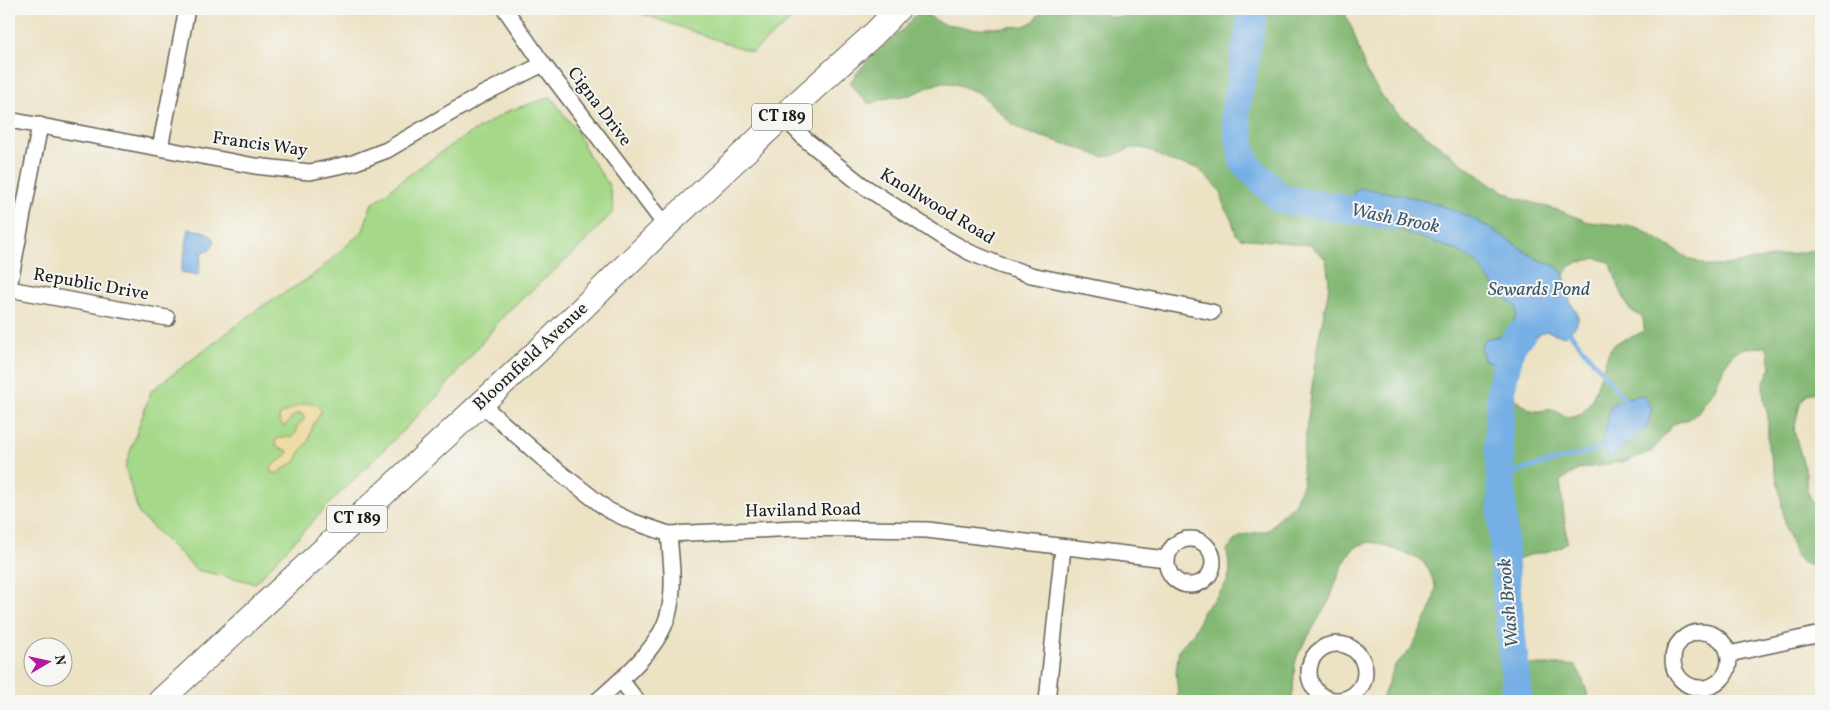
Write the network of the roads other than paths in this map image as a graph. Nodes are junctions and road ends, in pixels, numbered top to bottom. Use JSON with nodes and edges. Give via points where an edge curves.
{"nodes":[{"id":1,"x":186,"y":9,"type":"edge"},
{"id":2,"x":505,"y":9,"type":"edge"},
{"id":3,"x":898,"y":9,"type":"edge"},
{"id":4,"x":543,"y":64,"type":"junction"},
{"id":5,"x":783,"y":116,"type":"junction"},
{"id":6,"x":9,"y":120,"type":"edge"},
{"id":7,"x":40,"y":125,"type":"junction"},
{"id":8,"x":160,"y":148,"type":"junction"},
{"id":9,"x":666,"y":226,"type":"junction"},
{"id":10,"x":9,"y":288,"type":"edge"},
{"id":11,"x":1212,"y":312,"type":"dead end"},
{"id":12,"x":167,"y":318,"type":"dead end"},
{"id":13,"x":481,"y":404,"type":"junction"},
{"id":14,"x":669,"y":534,"type":"junction"},
{"id":15,"x":1063,"y":547,"type":"junction"},
{"id":16,"x":1166,"y":560,"type":"dead end"},
{"id":17,"x":1821,"y":634,"type":"edge"},
{"id":18,"x":1728,"y":654,"type":"dead end"},
{"id":19,"x":620,"y":680,"type":"junction"},
{"id":20,"x":160,"y":701,"type":"edge"},
{"id":21,"x":597,"y":701,"type":"edge"},
{"id":22,"x":637,"y":701,"type":"edge"},
{"id":23,"x":1046,"y":701,"type":"edge"}],
"edges":[{"from":1,"to":8,"type":"street"},
{"from":2,"to":4,"type":"street","name":"Cigna Drive"},
{"from":3,"to":5,"type":"main road","name":"Bloomfield Avenue","number":"CT 189"},
{"from":4,"to":8,"type":"street","name":"Francis Way","via":[[481,95],[387,150],[324,170],[310,172],[256,166]]},
{"from":4,"to":9,"type":"street","name":"Cigna Drive"},
{"from":5,"to":9,"type":"main road","name":"Bloomfield Avenue","number":"CT 189"},
{"from":5,"to":11,"type":"street","name":"Knollwood Road","via":[[806,140],[862,185],[969,252],[1031,275]]},
{"from":6,"to":7,"type":"street","name":"Francis Way"},
{"from":7,"to":8,"type":"street","name":"Francis Way"},
{"from":7,"to":10,"type":"street"},
{"from":9,"to":13,"type":"main road","name":"Bloomfield Avenue","number":"CT 189"},
{"from":10,"to":12,"type":"street","name":"Republic Drive"},
{"from":13,"to":14,"type":"street","name":"Haviland Road","via":[[608,510]]},
{"from":13,"to":20,"type":"main road","name":"Bloomfield Avenue","number":"CT 189"},
{"from":14,"to":15,"type":"street","name":"Haviland Road","via":[[874,528],[928,530]]},
{"from":14,"to":19,"type":"street","via":[[672,574],[665,626],[651,648]]},
{"from":15,"to":16,"type":"street","name":"Haviland Road"},
{"from":15,"to":23,"type":"street"},
{"from":17,"to":18,"type":"street"},
{"from":19,"to":21,"type":"street"},
{"from":19,"to":22,"type":"street"}]}
